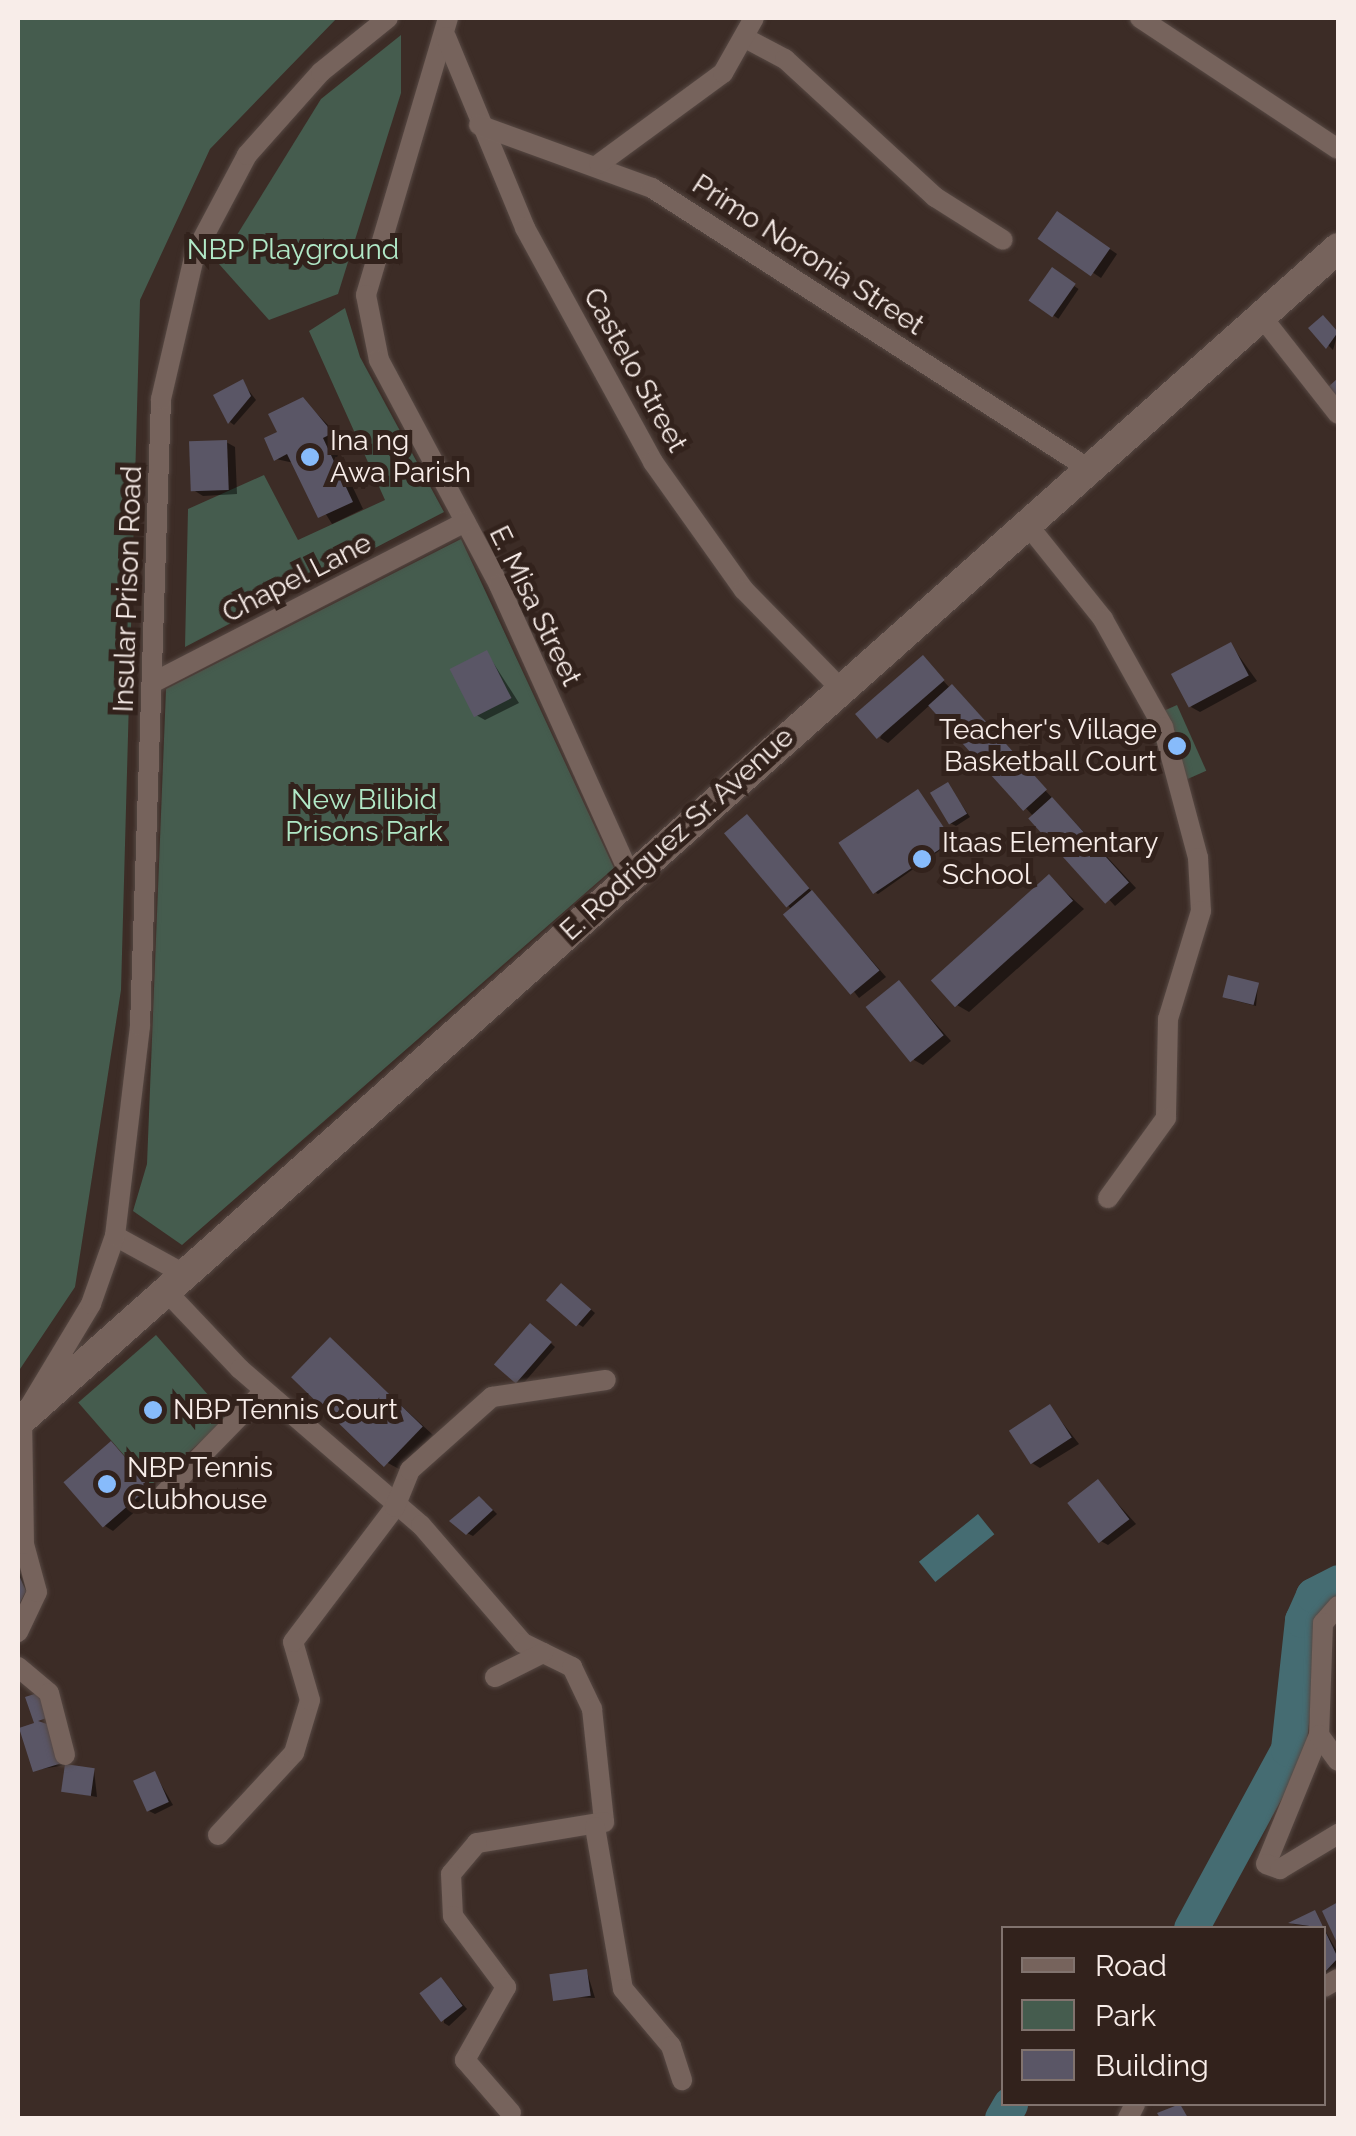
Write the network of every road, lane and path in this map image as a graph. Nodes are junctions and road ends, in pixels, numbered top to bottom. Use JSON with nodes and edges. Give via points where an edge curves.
{"nodes":[{"id":1,"x":388,"y":18,"type":"edge"},
{"id":2,"x":754,"y":18,"type":"edge"},
{"id":3,"x":1140,"y":18,"type":"edge"},
{"id":4,"x":447,"y":27,"type":"edge"},
{"id":5,"x":747,"y":39,"type":"junction"},
{"id":6,"x":479,"y":125,"type":"junction"},
{"id":7,"x":1338,"y":149,"type":"edge"},
{"id":8,"x":599,"y":164,"type":"junction"},
{"id":9,"x":1003,"y":240,"type":"dead end"},
{"id":10,"x":1338,"y":248,"type":"edge"},
{"id":11,"x":1262,"y":317,"type":"junction"},
{"id":12,"x":1338,"y":414,"type":"edge"},
{"id":13,"x":1090,"y":469,"type":"junction"},
{"id":14,"x":464,"y":522,"type":"junction"},
{"id":15,"x":1027,"y":524,"type":"junction"},
{"id":16,"x":154,"y":682,"type":"junction"},
{"id":17,"x":840,"y":688,"type":"junction"},
{"id":18,"x":631,"y":877,"type":"junction"},
{"id":19,"x":1108,"y":1198,"type":"dead end"},
{"id":20,"x":115,"y":1236,"type":"junction"},
{"id":21,"x":175,"y":1282,"type":"junction"},
{"id":22,"x":606,"y":1380,"type":"dead end"},
{"id":23,"x":264,"y":1391,"type":"junction"},
{"id":24,"x":20,"y":1421,"type":"edge"},
{"id":25,"x":164,"y":1494,"type":"dead end"},
{"id":26,"x":395,"y":1506,"type":"junction"},
{"id":27,"x":1338,"y":1606,"type":"edge"},
{"id":28,"x":18,"y":1632,"type":"edge"},
{"id":29,"x":543,"y":1653,"type":"junction"},
{"id":30,"x":18,"y":1667,"type":"edge"},
{"id":31,"x":494,"y":1676,"type":"dead end"},
{"id":32,"x":1332,"y":1687,"type":"edge"},
{"id":33,"x":1319,"y":1734,"type":"junction"},
{"id":34,"x":65,"y":1755,"type":"dead end"},
{"id":35,"x":1338,"y":1760,"type":"edge"},
{"id":36,"x":595,"y":1827,"type":"junction"},
{"id":37,"x":1338,"y":1834,"type":"edge"},
{"id":38,"x":218,"y":1835,"type":"dead end"},
{"id":39,"x":682,"y":2080,"type":"dead end"},
{"id":40,"x":511,"y":2113,"type":"dead end"}],
"edges":[{"from":1,"to":16,"type":"street","name":"Insular Prison Road","via":[[321,72],[248,155],[196,253],[161,399]]},
{"from":2,"to":5,"type":"street"},
{"from":3,"to":7,"type":"street"},
{"from":4,"to":6,"type":"street","name":"Castelo Street"},
{"from":4,"to":14,"type":"street","name":"E. Misa Street","via":[[366,294],[379,360]]},
{"from":5,"to":8,"type":"street","via":[[722,73]]},
{"from":5,"to":9,"type":"street","via":[[785,59],[935,197]]},
{"from":6,"to":8,"type":"street","name":"Primo Noronia Street"},
{"from":6,"to":17,"type":"street","name":"Castelo Street","via":[[525,228],[696,530]]},
{"from":8,"to":13,"type":"street","name":"Primo Noronia Street","via":[[751,248]]},
{"from":10,"to":11,"type":"street","name":"E. Rodriguez Sr. Avenue"},
{"from":11,"to":12,"type":"street"},
{"from":11,"to":13,"type":"street","name":"E. Rodriguez Sr. Avenue"},
{"from":13,"to":15,"type":"street","name":"E. Rodriguez Sr. Avenue"},
{"from":14,"to":16,"type":"street","name":"Chapel Lane"},
{"from":14,"to":18,"type":"street","name":"E. Misa Street"},
{"from":15,"to":17,"type":"street","name":"E. Rodriguez Sr. Avenue"},
{"from":15,"to":19,"type":"street","via":[[1103,619],[1163,727],[1198,858],[1200,911],[1168,1020],[1166,1118]]},
{"from":16,"to":20,"type":"street","name":"Insular Prison Road","via":[[140,1026]]},
{"from":17,"to":18,"type":"street","name":"E. Rodriguez Sr. Avenue"},
{"from":18,"to":21,"type":"street","name":"E. Rodriguez Sr. Avenue"},
{"from":20,"to":21,"type":"street"},
{"from":20,"to":24,"type":"street","name":"Insular Prison Road","via":[[90,1304]]},
{"from":21,"to":23,"type":"street"},
{"from":21,"to":24,"type":"street","name":"E. Rodriguez Sr. Avenue"},
{"from":22,"to":26,"type":"street","via":[[492,1397],[410,1470]]},
{"from":23,"to":25,"type":"street"},
{"from":23,"to":26,"type":"street"},
{"from":24,"to":28,"type":"street","via":[[24,1544],[36,1592]]},
{"from":26,"to":29,"type":"street","via":[[523,1643]]},
{"from":26,"to":38,"type":"street","via":[[293,1642],[310,1700],[294,1753]]},
{"from":27,"to":32,"type":"street","via":[[1323,1623]]},
{"from":29,"to":31,"type":"street"},
{"from":29,"to":36,"type":"street","via":[[572,1667],[592,1709],[606,1816]]},
{"from":30,"to":34,"type":"street","via":[[49,1693]]},
{"from":32,"to":33,"type":"street"},
{"from":33,"to":35,"type":"street"},
{"from":33,"to":37,"type":"street","via":[[1266,1864],[1280,1869]]},
{"from":36,"to":39,"type":"street","via":[[623,1989],[671,2046]]},
{"from":36,"to":40,"type":"street","via":[[477,1843],[451,1874],[453,1916],[506,1987],[465,2060]]}]}
